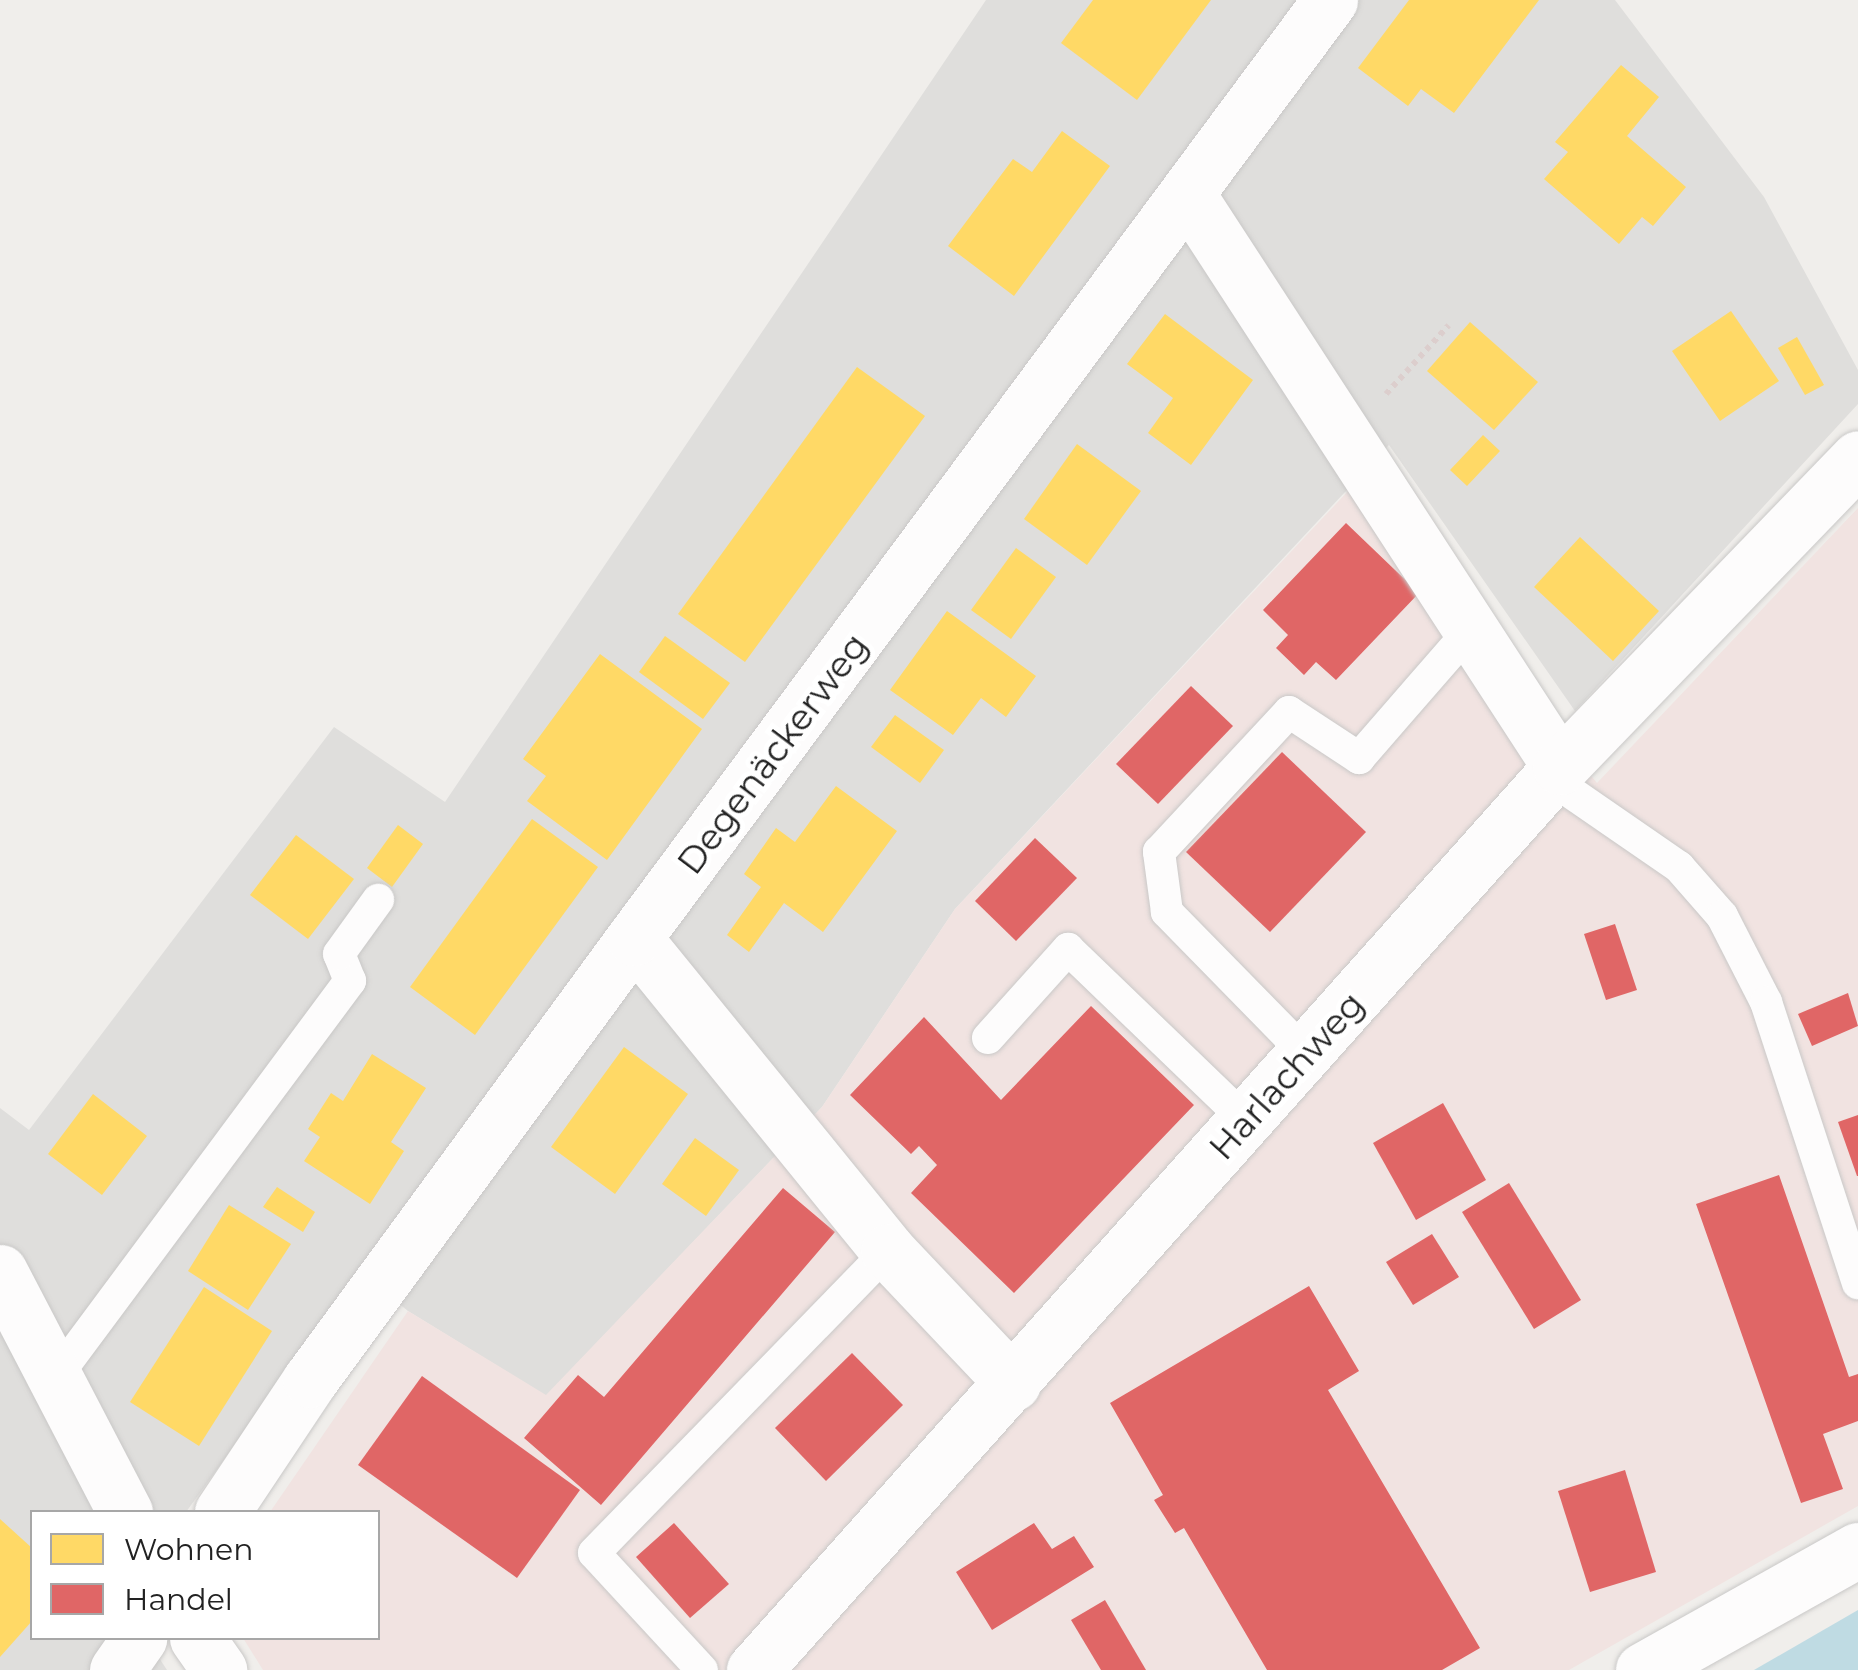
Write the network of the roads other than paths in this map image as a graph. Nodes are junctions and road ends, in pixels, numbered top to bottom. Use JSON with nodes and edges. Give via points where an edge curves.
{"nodes":[{"id":1,"x":1330,"y":0,"type":"edge"},
{"id":2,"x":1188,"y":195,"type":"junction"},
{"id":3,"x":1858,"y":458,"type":"edge"},
{"id":4,"x":1471,"y":629,"type":"junction"},
{"id":5,"x":1555,"y":772,"type":"junction"},
{"id":6,"x":378,"y":900,"type":"dead end"},
{"id":7,"x":634,"y":938,"type":"junction"},
{"id":8,"x":988,"y":1038,"type":"dead end"},
{"id":9,"x":1306,"y":1054,"type":"junction"},
{"id":10,"x":1247,"y":1121,"type":"junction"},
{"id":11,"x":888,"y":1251,"type":"junction"},
{"id":12,"x":0,"y":1272,"type":"edge"},
{"id":13,"x":1858,"y":1283,"type":"edge"},
{"id":14,"x":55,"y":1378,"type":"junction"},
{"id":15,"x":1013,"y":1383,"type":"junction"},
{"id":16,"x":124,"y":1510,"type":"edge"},
{"id":17,"x":223,"y":1510,"type":"edge"},
{"id":18,"x":1858,"y":1550,"type":"edge"},
{"id":19,"x":138,"y":1640,"type":"edge"},
{"id":20,"x":197,"y":1640,"type":"edge"},
{"id":21,"x":118,"y":1670,"type":"edge"},
{"id":22,"x":219,"y":1670,"type":"edge"},
{"id":23,"x":702,"y":1670,"type":"edge"},
{"id":24,"x":754,"y":1670,"type":"edge"},
{"id":25,"x":1642,"y":1670,"type":"edge"}],
"edges":[{"from":1,"to":2,"type":"street","name":"Degenäckerweg"},
{"from":2,"to":4,"type":"street"},
{"from":2,"to":7,"type":"street","name":"Degenäckerweg"},
{"from":3,"to":5,"type":"street","name":"Harlachweg"},
{"from":4,"to":5,"type":"street"},
{"from":4,"to":9,"type":"lane","via":[[1359,758],[1289,712],[1159,852],[1167,912]]},
{"from":5,"to":9,"type":"street","name":"Harlachweg"},
{"from":5,"to":13,"type":"lane","via":[[1679,866],[1722,916],[1766,1002]]},
{"from":6,"to":14,"type":"lane","via":[[338,954],[350,981]]},
{"from":7,"to":11,"type":"street"},
{"from":7,"to":17,"type":"street","name":"Degenäckerweg","via":[[310,1380]]},
{"from":8,"to":10,"type":"lane","via":[[1068,950]]},
{"from":9,"to":10,"type":"street","name":"Harlachweg"},
{"from":10,"to":15,"type":"street","name":"Harlachweg"},
{"from":11,"to":15,"type":"street"},
{"from":11,"to":23,"type":"lane","via":[[594,1553]]},
{"from":12,"to":14,"type":"street"},
{"from":14,"to":16,"type":"street"},
{"from":15,"to":24,"type":"street","name":"Harlachweg"},
{"from":18,"to":25,"type":"street"},
{"from":19,"to":21,"type":"street"},
{"from":20,"to":22,"type":"street"}]}
